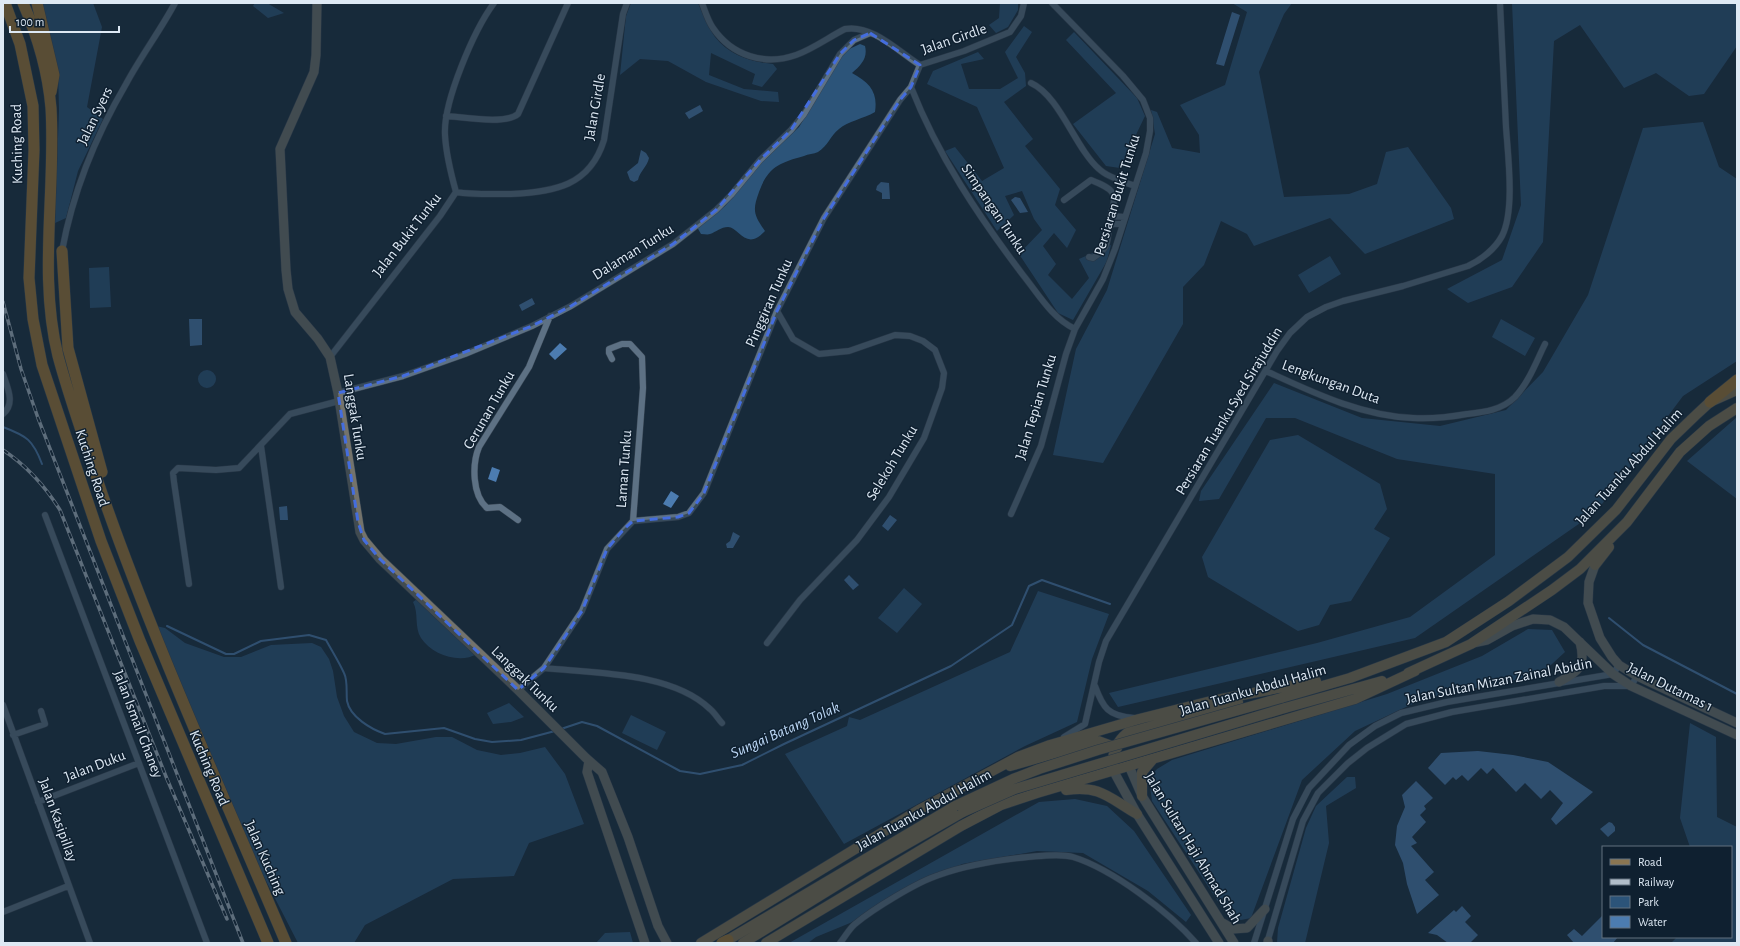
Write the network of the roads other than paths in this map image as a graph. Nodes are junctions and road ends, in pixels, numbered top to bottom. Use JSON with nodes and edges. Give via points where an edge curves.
{"nodes":[{"id":1,"x":5,"y":3,"type":"edge"},
{"id":2,"x":23,"y":3,"type":"edge"},
{"id":3,"x":37,"y":3,"type":"edge"},
{"id":4,"x":175,"y":3,"type":"edge"},
{"id":5,"x":317,"y":3,"type":"edge"},
{"id":6,"x":494,"y":3,"type":"edge"},
{"id":7,"x":568,"y":3,"type":"edge"},
{"id":8,"x":627,"y":3,"type":"edge"},
{"id":9,"x":702,"y":3,"type":"edge"},
{"id":10,"x":1024,"y":3,"type":"edge"},
{"id":11,"x":1052,"y":3,"type":"edge"},
{"id":12,"x":1500,"y":3,"type":"edge"},
{"id":13,"x":870,"y":33,"type":"junction"},
{"id":14,"x":920,"y":65,"type":"junction"},
{"id":15,"x":1031,"y":83,"type":"dead end"},
{"id":16,"x":911,"y":87,"type":"junction"},
{"id":17,"x":49,"y":97,"type":"junction"},
{"id":18,"x":446,"y":116,"type":"junction"},
{"id":19,"x":1135,"y":186,"type":"junction"},
{"id":20,"x":456,"y":192,"type":"junction"},
{"id":21,"x":1064,"y":200,"type":"dead end"},
{"id":22,"x":1110,"y":216,"type":"junction"},
{"id":23,"x":1125,"y":217,"type":"junction"},
{"id":24,"x":1123,"y":224,"type":"junction"},
{"id":25,"x":1109,"y":227,"type":"junction"},
{"id":26,"x":62,"y":251,"type":"joint"},
{"id":27,"x":1089,"y":257,"type":"dead end"},
{"id":28,"x":777,"y":311,"type":"junction"},
{"id":29,"x":550,"y":316,"type":"junction"},
{"id":30,"x":1075,"y":329,"type":"junction"},
{"id":31,"x":1545,"y":344,"type":"dead end"},
{"id":32,"x":330,"y":357,"type":"junction"},
{"id":33,"x":612,"y":359,"type":"dead end"},
{"id":34,"x":1266,"y":371,"type":"junction"},
{"id":35,"x":3,"y":374,"type":"edge"},
{"id":36,"x":1737,"y":380,"type":"edge"},
{"id":37,"x":1737,"y":390,"type":"edge"},
{"id":38,"x":338,"y":397,"type":"junction"},
{"id":39,"x":1710,"y":402,"type":"junction"},
{"id":40,"x":1737,"y":408,"type":"edge"},
{"id":41,"x":3,"y":414,"type":"edge"},
{"id":42,"x":261,"y":446,"type":"junction"},
{"id":43,"x":1011,"y":514,"type":"dead end"},
{"id":44,"x":45,"y":515,"type":"dead end"},
{"id":45,"x":518,"y":520,"type":"dead end"},
{"id":46,"x":633,"y":521,"type":"junction"},
{"id":47,"x":1627,"y":522,"type":"junction"},
{"id":48,"x":117,"y":536,"type":"junction"},
{"id":49,"x":1595,"y":566,"type":"joint"},
{"id":50,"x":189,"y":584,"type":"dead end"},
{"id":51,"x":281,"y":587,"type":"dead end"},
{"id":52,"x":1580,"y":642,"type":"junction"},
{"id":53,"x":767,"y":643,"type":"dead end"},
{"id":54,"x":1471,"y":644,"type":"junction"},
{"id":55,"x":1398,"y":661,"type":"junction"},
{"id":56,"x":1619,"y":665,"type":"junction"},
{"id":57,"x":544,"y":668,"type":"junction"},
{"id":58,"x":1415,"y":670,"type":"junction"},
{"id":59,"x":1613,"y":674,"type":"junction"},
{"id":60,"x":1637,"y":676,"type":"junction"},
{"id":61,"x":1316,"y":681,"type":"junction"},
{"id":62,"x":1559,"y":682,"type":"junction"},
{"id":63,"x":1095,"y":686,"type":"junction"},
{"id":64,"x":1630,"y":686,"type":"junction"},
{"id":65,"x":518,"y":690,"type":"junction"},
{"id":66,"x":3,"y":705,"type":"edge"},
{"id":67,"x":41,"y":711,"type":"dead end"},
{"id":68,"x":1139,"y":719,"type":"junction"},
{"id":69,"x":722,"y":723,"type":"dead end"},
{"id":70,"x":1158,"y":723,"type":"junction"},
{"id":71,"x":1737,"y":723,"type":"edge"},
{"id":72,"x":13,"y":734,"type":"junction"},
{"id":73,"x":1737,"y":736,"type":"edge"},
{"id":74,"x":1116,"y":746,"type":"junction"},
{"id":75,"x":1052,"y":749,"type":"junction"},
{"id":76,"x":1173,"y":753,"type":"junction"},
{"id":77,"x":1153,"y":759,"type":"junction"},
{"id":78,"x":589,"y":761,"type":"junction"},
{"id":79,"x":139,"y":763,"type":"junction"},
{"id":80,"x":1129,"y":766,"type":"junction"},
{"id":81,"x":1113,"y":770,"type":"junction"},
{"id":82,"x":1064,"y":785,"type":"junction"},
{"id":83,"x":1037,"y":793,"type":"junction"},
{"id":84,"x":1142,"y":796,"type":"junction"},
{"id":85,"x":38,"y":802,"type":"junction"},
{"id":86,"x":959,"y":809,"type":"junction"},
{"id":87,"x":918,"y":810,"type":"junction"},
{"id":88,"x":1137,"y":814,"type":"junction"},
{"id":89,"x":940,"y":825,"type":"junction"},
{"id":90,"x":68,"y":886,"type":"junction"},
{"id":91,"x":1265,"y":909,"type":"junction"},
{"id":92,"x":783,"y":911,"type":"junction"},
{"id":93,"x":3,"y":912,"type":"edge"},
{"id":94,"x":274,"y":916,"type":"junction"},
{"id":95,"x":257,"y":918,"type":"junction"},
{"id":96,"x":808,"y":918,"type":"junction"},
{"id":97,"x":1222,"y":923,"type":"junction"},
{"id":98,"x":724,"y":942,"type":"edge"},
{"id":99,"x":1268,"y":942,"type":"edge"},
{"id":100,"x":90,"y":943,"type":"edge"},
{"id":101,"x":206,"y":943,"type":"edge"},
{"id":102,"x":264,"y":943,"type":"edge"},
{"id":103,"x":268,"y":943,"type":"edge"},
{"id":104,"x":286,"y":943,"type":"edge"},
{"id":105,"x":291,"y":943,"type":"edge"},
{"id":106,"x":645,"y":943,"type":"edge"},
{"id":107,"x":667,"y":943,"type":"edge"},
{"id":108,"x":701,"y":943,"type":"edge"},
{"id":109,"x":743,"y":943,"type":"edge"},
{"id":110,"x":766,"y":943,"type":"edge"},
{"id":111,"x":840,"y":943,"type":"edge"},
{"id":112,"x":1196,"y":943,"type":"edge"},
{"id":113,"x":1220,"y":943,"type":"edge"},
{"id":114,"x":1234,"y":943,"type":"edge"},
{"id":115,"x":1254,"y":943,"type":"edge"}],
"edges":[{"from":1,"to":95,"type":"highway","name":"Kuching Road","via":[[22,50],[33,106],[34,150],[29,278],[42,365],[101,541],[142,648]]},
{"from":2,"to":17,"type":"highway","name":"Kuching Road","via":[[37,41]]},
{"from":3,"to":17,"type":"highway","via":[[54,74]]},
{"from":4,"to":26,"type":"street","name":"Jalan Syers","via":[[104,123],[75,194]]},
{"from":5,"to":32,"type":"street","name":"Langgak Tunku","via":[[314,72],[282,142],[279,164],[286,270],[292,305],[299,318],[318,338]]},
{"from":6,"to":18,"type":"street","name":"Jalan Bukit Tunku","via":[[469,50],[452,92]]},
{"from":7,"to":18,"type":"street","via":[[518,114],[508,119],[496,120]]},
{"from":8,"to":20,"type":"street","name":"Jalan Girdle","via":[[623,14],[604,140],[592,165],[571,183],[538,193],[485,195]]},
{"from":9,"to":13,"type":"street","name":"Jalan Girdle","via":[[713,28],[728,44],[745,55],[762,60],[779,60],[798,54],[845,29],[857,28]]},
{"from":10,"to":14,"type":"street","name":"Jalan Girdle","via":[[1021,16],[1010,32],[964,51]]},
{"from":11,"to":19,"type":"street","name":"Persiaran Bukit Tunku","via":[[1124,76],[1148,109],[1150,131]]},
{"from":12,"to":34,"type":"street","name":"Persiaran Tuanku Syed Sirajuddin","via":[[1509,176],[1508,212],[1502,236],[1488,253],[1468,266],[1343,301],[1307,317],[1290,333]]},
{"from":13,"to":14,"type":"street","name":"Jalan Girdle"},
{"from":13,"to":29,"type":"street","name":"Dalaman Tunku","via":[[854,40],[840,54],[804,114],[716,210],[673,244]]},
{"from":14,"to":16,"type":"street","name":"Pinggiran Tunku"},
{"from":15,"to":19,"type":"street","via":[[1039,86],[1055,105],[1099,170]]},
{"from":16,"to":28,"type":"street","name":"Pinggiran Tunku","via":[[824,218]]},
{"from":16,"to":30,"type":"street","name":"Simpangan Tunku","via":[[938,147],[986,226],[1051,312]]},
{"from":17,"to":48,"type":"highway","name":"Kuching Road","via":[[52,163],[48,282],[51,320],[69,392]]},
{"from":18,"to":20,"type":"street","name":"Jalan Bukit Tunku","via":[[445,134]]},
{"from":19,"to":23,"type":"street","name":"Persiaran Bukit Tunku"},
{"from":20,"to":32,"type":"street","name":"Jalan Bukit Tunku"},
{"from":21,"to":22,"type":"street","via":[[1091,180],[1110,190],[1115,197]]},
{"from":22,"to":23,"type":"street"},
{"from":22,"to":25,"type":"street"},
{"from":23,"to":24,"type":"street","name":"Persiaran Bukit Tunku"},
{"from":24,"to":25,"type":"street","via":[[1113,224]]},
{"from":24,"to":30,"type":"street","name":"Persiaran Bukit Tunku","via":[[1103,279]]},
{"from":25,"to":27,"type":"street","via":[[1105,250],[1093,258]]},
{"from":26,"to":48,"type":"highway","via":[[68,348],[96,445]]},
{"from":28,"to":46,"type":"street","name":"Pinggiran Tunku","via":[[704,493],[688,513],[678,517]]},
{"from":28,"to":53,"type":"street","name":"Selekoh Tunku","via":[[793,339],[819,354],[849,351],[895,335],[910,336],[935,350],[944,373],[942,388],[924,438],[889,497],[857,540],[800,600]]},
{"from":29,"to":38,"type":"street","name":"Dalaman Tunku","via":[[465,354]]},
{"from":29,"to":45,"type":"street","name":"Cerunan Tunku","via":[[528,367],[475,457],[475,478],[482,503],[488,508],[500,507]]},
{"from":30,"to":43,"type":"street","name":"Jalan Tepian Tunku","via":[[1041,446]]},
{"from":31,"to":34,"type":"street","name":"Lengkungan Duta","via":[[1529,378],[1514,397],[1501,407],[1485,412],[1451,416],[1413,418],[1362,410]]},
{"from":32,"to":38,"type":"street","name":"Langgak Tunku"},
{"from":33,"to":46,"type":"street","name":"Laman Tunku","via":[[608,353],[609,349],[622,344],[630,344],[642,357],[643,388]]},
{"from":34,"to":63,"type":"street","name":"Persiaran Tuanku Syed Sirajuddin","via":[[1106,641]]},
{"from":35,"to":41,"type":"street","via":[[10,396],[10,404]]},
{"from":36,"to":39,"type":"highway"},
{"from":37,"to":39,"type":"main road","name":"Jalan Tuanku Abdul Halim"},
{"from":38,"to":42,"type":"street","name":"Dalaman Tunku","via":[[292,413]]},
{"from":38,"to":65,"type":"street","name":"Langgak Tunku","via":[[358,522],[364,540],[380,559]]},
{"from":39,"to":55,"type":"main road","name":"Jalan Tuanku Abdul Halim","via":[[1670,439],[1616,510],[1568,557],[1509,601],[1446,642]]},
{"from":40,"to":47,"type":"main road","name":"Jalan Tuanku Abdul Halim","via":[[1709,426],[1680,452]]},
{"from":42,"to":50,"type":"street","name":"Dalaman Tunku","via":[[234,470],[178,468],[173,473]]},
{"from":42,"to":51,"type":"street"},
{"from":44,"to":79,"type":"street","name":"Jalan Ismail Ghaney"},
{"from":46,"to":57,"type":"street","name":"Laman Tunku","via":[[607,549],[582,611]]},
{"from":47,"to":49,"type":"main road"},
{"from":47,"to":54,"type":"main road","name":"Jalan Tuanku Abdul Halim","via":[[1569,578]]},
{"from":48,"to":94,"type":"highway","name":"Jalan Kuching","via":[[213,776]]},
{"from":49,"to":56,"type":"street","name":"Jalan Dutamas 1","via":[[1588,591],[1590,612],[1605,649]]},
{"from":52,"to":54,"type":"street","name":"Jalan Dutamas 1","via":[[1558,623],[1542,618],[1525,621],[1487,640]]},
{"from":52,"to":59,"type":"street","name":"Jalan Dutamas 1"},
{"from":52,"to":62,"type":"street","via":[[1583,655],[1580,666],[1574,674]]},
{"from":54,"to":58,"type":"main road","name":"Jalan Tuanku Abdul Halim"},
{"from":55,"to":61,"type":"main road"},
{"from":55,"to":86,"type":"main road","name":"Jalan Tuanku Abdul Halim","bridge":true,"via":[[1350,678],[1038,769],[1013,779]]},
{"from":56,"to":59,"type":"street","name":"Jalan Sultan Mizan Zainal Abidin"},
{"from":56,"to":60,"type":"street","name":"Jalan Dutamas 1"},
{"from":57,"to":65,"type":"street","name":"Laman Tunku"},
{"from":57,"to":69,"type":"street","via":[[604,671],[661,684],[697,699],[711,709]]},
{"from":58,"to":76,"type":"main road","via":[[1355,700]]},
{"from":58,"to":86,"type":"main road","name":"Jalan Tuanku Abdul Halim","bridge":true,"via":[[1023,787]]},
{"from":59,"to":62,"type":"street","name":"Jalan Sultan Mizan Zainal Abidin"},
{"from":59,"to":64,"type":"street","name":"Jalan Dutamas 1"},
{"from":60,"to":64,"type":"street"},
{"from":60,"to":71,"type":"street","name":"Jalan Dutamas 1"},
{"from":61,"to":68,"type":"main road","name":"Jalan Tuanku Abdul Halim","via":[[1211,701]]},
{"from":61,"to":70,"type":"main road"},
{"from":62,"to":91,"type":"street","name":"Jalan Sultan Mizan Zainal Abidin","via":[[1401,713],[1375,726],[1349,745],[1309,788],[1296,813]]},
{"from":63,"to":68,"type":"street","via":[[1102,704],[1109,712],[1121,717]]},
{"from":63,"to":75,"type":"street","name":"Persiaran Tuanku Syed Sirajuddin","via":[[1086,724]]},
{"from":64,"to":73,"type":"street","name":"Jalan Dutamas 1"},
{"from":64,"to":99,"type":"street","name":"Jalan Sultan Mizan Zainal Abidin","via":[[1604,686],[1452,712],[1406,724],[1367,748],[1318,793],[1303,821]]},
{"from":65,"to":78,"type":"street","name":"Langgak Tunku"},
{"from":66,"to":72,"type":"street","name":"Jalan Kasipillay"},
{"from":67,"to":72,"type":"street","via":[[45,724]]},
{"from":68,"to":75,"type":"main road","name":"Jalan Tuanku Abdul Halim"},
{"from":70,"to":74,"type":"main road","via":[[1127,732]]},
{"from":70,"to":76,"type":"main road","via":[[1147,734],[1148,743],[1152,748]]},
{"from":72,"to":85,"type":"street","name":"Jalan Kasipillay"},
{"from":74,"to":75,"type":"main road","via":[[1098,741]]},
{"from":74,"to":80,"type":"main road"},
{"from":74,"to":81,"type":"main road","via":[[1112,757]]},
{"from":75,"to":82,"type":"main road","via":[[1072,756],[1079,764],[1076,776]]},
{"from":75,"to":87,"type":"main road","name":"Jalan Tuanku Abdul Halim","via":[[1018,757]]},
{"from":76,"to":77,"type":"main road"},
{"from":77,"to":80,"type":"main road"},
{"from":77,"to":84,"type":"main road","via":[[1142,772]]},
{"from":78,"to":106,"type":"street","via":[[587,772]]},
{"from":78,"to":107,"type":"street","name":"Langgak Tunku","via":[[602,772],[628,837],[658,926]]},
{"from":79,"to":85,"type":"street","name":"Jalan Duku"},
{"from":79,"to":101,"type":"street","name":"Jalan Ismail Ghaney"},
{"from":80,"to":81,"type":"main road"},
{"from":80,"to":84,"type":"street","name":"Jalan Sultan Haji Ahmad Shah"},
{"from":81,"to":82,"type":"main road"},
{"from":81,"to":88,"type":"street","name":"Jalan Sultan Haji Ahmad Shah"},
{"from":82,"to":83,"type":"main road"},
{"from":83,"to":88,"type":"main road","via":[[1089,788]]},
{"from":83,"to":96,"type":"main road","via":[[1001,805],[961,826]]},
{"from":84,"to":97,"type":"street","name":"Jalan Sultan Haji Ahmad Shah"},
{"from":85,"to":90,"type":"street","name":"Jalan Kasipillay"},
{"from":86,"to":89,"type":"main road","name":"Jalan Tuanku Abdul Halim"},
{"from":86,"to":92,"type":"main road","name":"Jalan Tuanku Abdul Halim"},
{"from":87,"to":92,"type":"main road","via":[[905,822],[815,882]]},
{"from":87,"to":108,"type":"main road","name":"Jalan Tuanku Abdul Halim"},
{"from":88,"to":113,"type":"street","name":"Jalan Sultan Haji Ahmad Shah"},
{"from":89,"to":92,"type":"main road","name":"Jalan Tuanku Abdul Halim"},
{"from":89,"to":96,"type":"main road"},
{"from":90,"to":93,"type":"street"},
{"from":90,"to":100,"type":"street","name":"Jalan Kasipillay"},
{"from":91,"to":97,"type":"street","via":[[1247,928],[1233,929]]},
{"from":91,"to":115,"type":"street","name":"Jalan Sultan Mizan Zainal Abidin"},
{"from":92,"to":98,"type":"main road","name":"Jalan Tuanku Abdul Halim"},
{"from":92,"to":109,"type":"main road","name":"Jalan Tuanku Abdul Halim"},
{"from":94,"to":104,"type":"highway","name":"Jalan Kuching"},
{"from":94,"to":105,"type":"highway"},
{"from":95,"to":102,"type":"highway"},
{"from":95,"to":103,"type":"highway"},
{"from":96,"to":110,"type":"main road"},
{"from":97,"to":114,"type":"street","name":"Jalan Sultan Haji Ahmad Shah"},
{"from":111,"to":112,"type":"street","via":[[855,924],[891,899],[938,875],[991,861],[1044,856],[1072,856],[1096,866],[1143,896],[1184,929]]}]}
